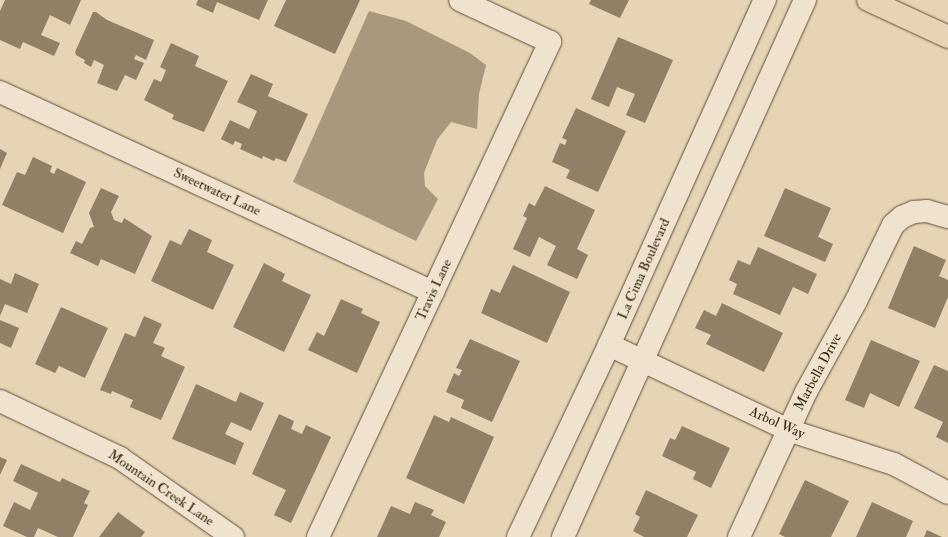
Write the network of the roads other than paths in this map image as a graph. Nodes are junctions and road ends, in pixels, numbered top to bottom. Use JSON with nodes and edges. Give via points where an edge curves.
{"nodes":[{"id":1,"x":460,"y":0,"type":"edge"},
{"id":2,"x":765,"y":0,"type":"edge"},
{"id":3,"x":805,"y":0,"type":"edge"},
{"id":4,"x":868,"y":0,"type":"edge"},
{"id":5,"x":948,"y":37,"type":"edge"},
{"id":6,"x":0,"y":92,"type":"edge"},
{"id":7,"x":948,"y":217,"type":"edge"},
{"id":8,"x":433,"y":292,"type":"junction"},
{"id":9,"x":609,"y":345,"type":"junction"},
{"id":10,"x":641,"y":360,"type":"junction"},
{"id":11,"x":0,"y":401,"type":"edge"},
{"id":12,"x":788,"y":430,"type":"junction"},
{"id":13,"x":948,"y":493,"type":"edge"},
{"id":14,"x":233,"y":537,"type":"edge"},
{"id":15,"x":318,"y":537,"type":"edge"},
{"id":16,"x":518,"y":537,"type":"edge"},
{"id":17,"x":563,"y":537,"type":"edge"},
{"id":18,"x":739,"y":537,"type":"edge"}],
"edges":[{"from":1,"to":8,"type":"street","name":"Travis Lane","via":[[550,42]]},
{"from":2,"to":9,"type":"street","name":"La Cima Boulevard"},
{"from":3,"to":10,"type":"street"},
{"from":4,"to":5,"type":"main road"},
{"from":6,"to":8,"type":"street","name":"Sweetwater Lane"},
{"from":7,"to":12,"type":"street","name":"Marbella Drive","via":[[927,211],[914,212],[897,220],[889,231],[864,286],[813,377]]},
{"from":8,"to":15,"type":"street","name":"Travis Lane"},
{"from":9,"to":10,"type":"street","name":"Arbol Way"},
{"from":9,"to":16,"type":"street","name":"La Cima Boulevard"},
{"from":10,"to":12,"type":"street","name":"Arbol Way"},
{"from":10,"to":17,"type":"street"},
{"from":11,"to":14,"type":"street","name":"Mountain Creek Lane","via":[[120,458]]},
{"from":12,"to":13,"type":"street","name":"Arbol Way","via":[[887,462]]},
{"from":12,"to":18,"type":"street","name":"Marbella Drive"}]}
